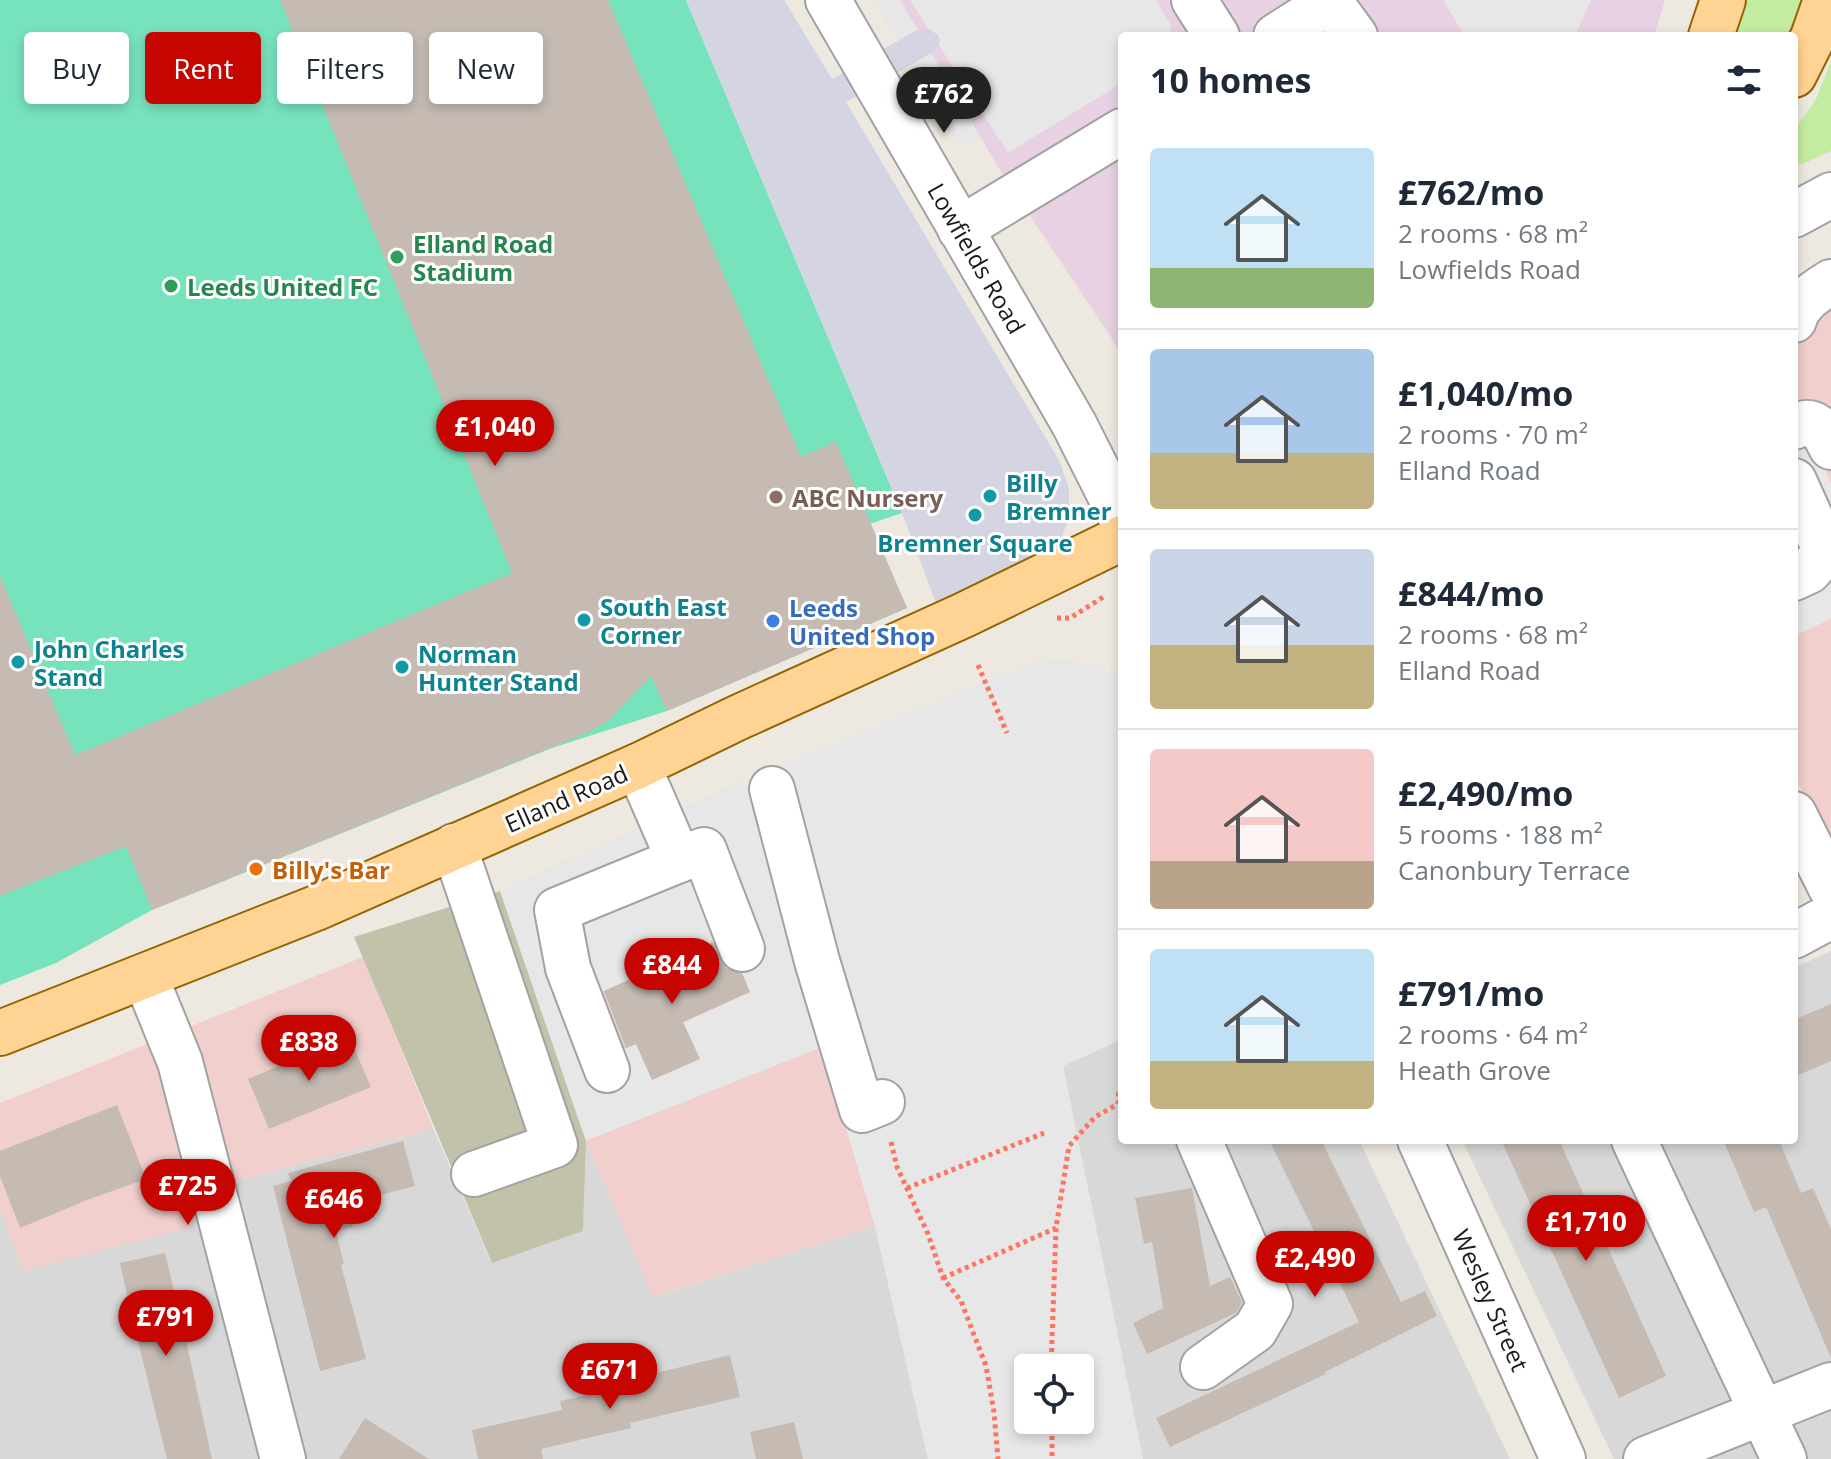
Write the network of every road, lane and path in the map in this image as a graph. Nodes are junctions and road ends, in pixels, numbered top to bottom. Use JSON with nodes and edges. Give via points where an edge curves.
{"nodes":[{"id":1,"x":828,"y":0,"type":"edge"},
{"id":2,"x":1194,"y":0,"type":"edge"},
{"id":3,"x":1723,"y":0,"type":"edge"},
{"id":4,"x":1826,"y":0,"type":"edge"},
{"id":5,"x":1340,"y":13,"type":"edge"},
{"id":6,"x":1214,"y":32,"type":"edge"},
{"id":7,"x":1287,"y":32,"type":"edge"},
{"id":8,"x":1712,"y":32,"type":"edge"},
{"id":9,"x":1798,"y":67,"type":"edge"},
{"id":10,"x":1118,"y":133,"type":"edge"},
{"id":11,"x":1831,"y":195,"type":"edge"},
{"id":12,"x":1798,"y":213,"type":"edge"},
{"id":13,"x":960,"y":229,"type":"junction"},
{"id":14,"x":1831,"y":282,"type":"edge"},
{"id":15,"x":1798,"y":308,"type":"edge"},
{"id":16,"x":1798,"y":426,"type":"edge"},
{"id":17,"x":1831,"y":447,"type":"edge"},
{"id":18,"x":1798,"y":490,"type":"edge"},
{"id":19,"x":1118,"y":511,"type":"edge"},
{"id":20,"x":1118,"y":540,"type":"edge"},
{"id":21,"x":1816,"y":562,"type":"edge"},
{"id":22,"x":978,"y":665,"type":"dead end"},
{"id":23,"x":1007,"y":733,"type":"dead end"},
{"id":24,"x":638,"y":766,"type":"junction"},
{"id":25,"x":772,"y":789,"type":"dead end"},
{"id":26,"x":1798,"y":829,"type":"edge"},
{"id":27,"x":454,"y":846,"type":"junction"},
{"id":28,"x":679,"y":860,"type":"junction"},
{"id":29,"x":1831,"y":888,"type":"edge"},
{"id":30,"x":1831,"y":916,"type":"edge"},
{"id":31,"x":1798,"y":934,"type":"edge"},
{"id":32,"x":742,"y":949,"type":"dead end"},
{"id":33,"x":145,"y":976,"type":"junction"},
{"id":34,"x":0,"y":1033,"type":"edge"},
{"id":35,"x":607,"y":1070,"type":"dead end"},
{"id":36,"x":882,"y":1102,"type":"joint"},
{"id":37,"x":1118,"y":1104,"type":"edge"},
{"id":38,"x":1044,"y":1133,"type":"dead end"},
{"id":39,"x":1201,"y":1144,"type":"edge"},
{"id":40,"x":1422,"y":1144,"type":"edge"},
{"id":41,"x":1636,"y":1144,"type":"edge"},
{"id":42,"x":474,"y":1174,"type":"dead end"},
{"id":43,"x":907,"y":1188,"type":"junction"},
{"id":44,"x":1056,"y":1228,"type":"junction"},
{"id":45,"x":943,"y":1278,"type":"junction"},
{"id":46,"x":1052,"y":1354,"type":"edge"},
{"id":47,"x":1203,"y":1367,"type":"dead end"},
{"id":48,"x":1831,"y":1385,"type":"edge"},
{"id":49,"x":1764,"y":1413,"type":"junction"},
{"id":50,"x":1052,"y":1434,"type":"edge"},
{"id":51,"x":283,"y":1459,"type":"edge"},
{"id":52,"x":998,"y":1459,"type":"edge"},
{"id":53,"x":1052,"y":1459,"type":"edge"},
{"id":54,"x":1563,"y":1459,"type":"edge"},
{"id":55,"x":1646,"y":1459,"type":"edge"},
{"id":56,"x":1784,"y":1459,"type":"edge"}],
"edges":[{"from":1,"to":13,"type":"street","name":"Lowfields Road"},
{"from":2,"to":6,"type":"street"},
{"from":3,"to":8,"type":"main road"},
{"from":4,"to":9,"type":"main road"},
{"from":5,"to":7,"type":"street"},
{"from":10,"to":13,"type":"street"},
{"from":11,"to":12,"type":"street"},
{"from":13,"to":19,"type":"street","name":"Lowfields Road","via":[[1074,424]]},
{"from":14,"to":15,"type":"street"},
{"from":16,"to":17,"type":"street","via":[[1819,426]]},
{"from":18,"to":21,"type":"street","via":[[1822,543]]},
{"from":20,"to":24,"type":"main road","name":"Elland Road"},
{"from":22,"to":23,"type":"path"},
{"from":24,"to":27,"type":"main road","name":"Elland Road"},
{"from":24,"to":28,"type":"street"},
{"from":25,"to":36,"type":"street","via":[[862,1110]]},
{"from":26,"to":29,"type":"street"},
{"from":27,"to":33,"type":"main road","name":"Elland Road"},
{"from":27,"to":42,"type":"street","via":[[555,1145]]},
{"from":28,"to":32,"type":"street","via":[[704,850]]},
{"from":28,"to":35,"type":"street","via":[[557,910],[568,968]]},
{"from":30,"to":31,"type":"street"},
{"from":33,"to":34,"type":"main road","name":"Elland Road"},
{"from":33,"to":51,"type":"street","via":[[180,1062]]},
{"from":36,"to":43,"type":"path"},
{"from":37,"to":44,"type":"path","via":[[1095,1117],[1069,1146]]},
{"from":38,"to":43,"type":"path"},
{"from":39,"to":47,"type":"street","via":[[1270,1304],[1255,1330]]},
{"from":40,"to":54,"type":"street","name":"Wesley Street"},
{"from":41,"to":49,"type":"street"},
{"from":43,"to":45,"type":"path"},
{"from":44,"to":45,"type":"path"},
{"from":44,"to":46,"type":"path"},
{"from":45,"to":52,"type":"path","via":[[961,1301],[986,1366]]},
{"from":48,"to":49,"type":"street"},
{"from":49,"to":55,"type":"street"},
{"from":49,"to":56,"type":"street"},
{"from":50,"to":53,"type":"path"}]}
